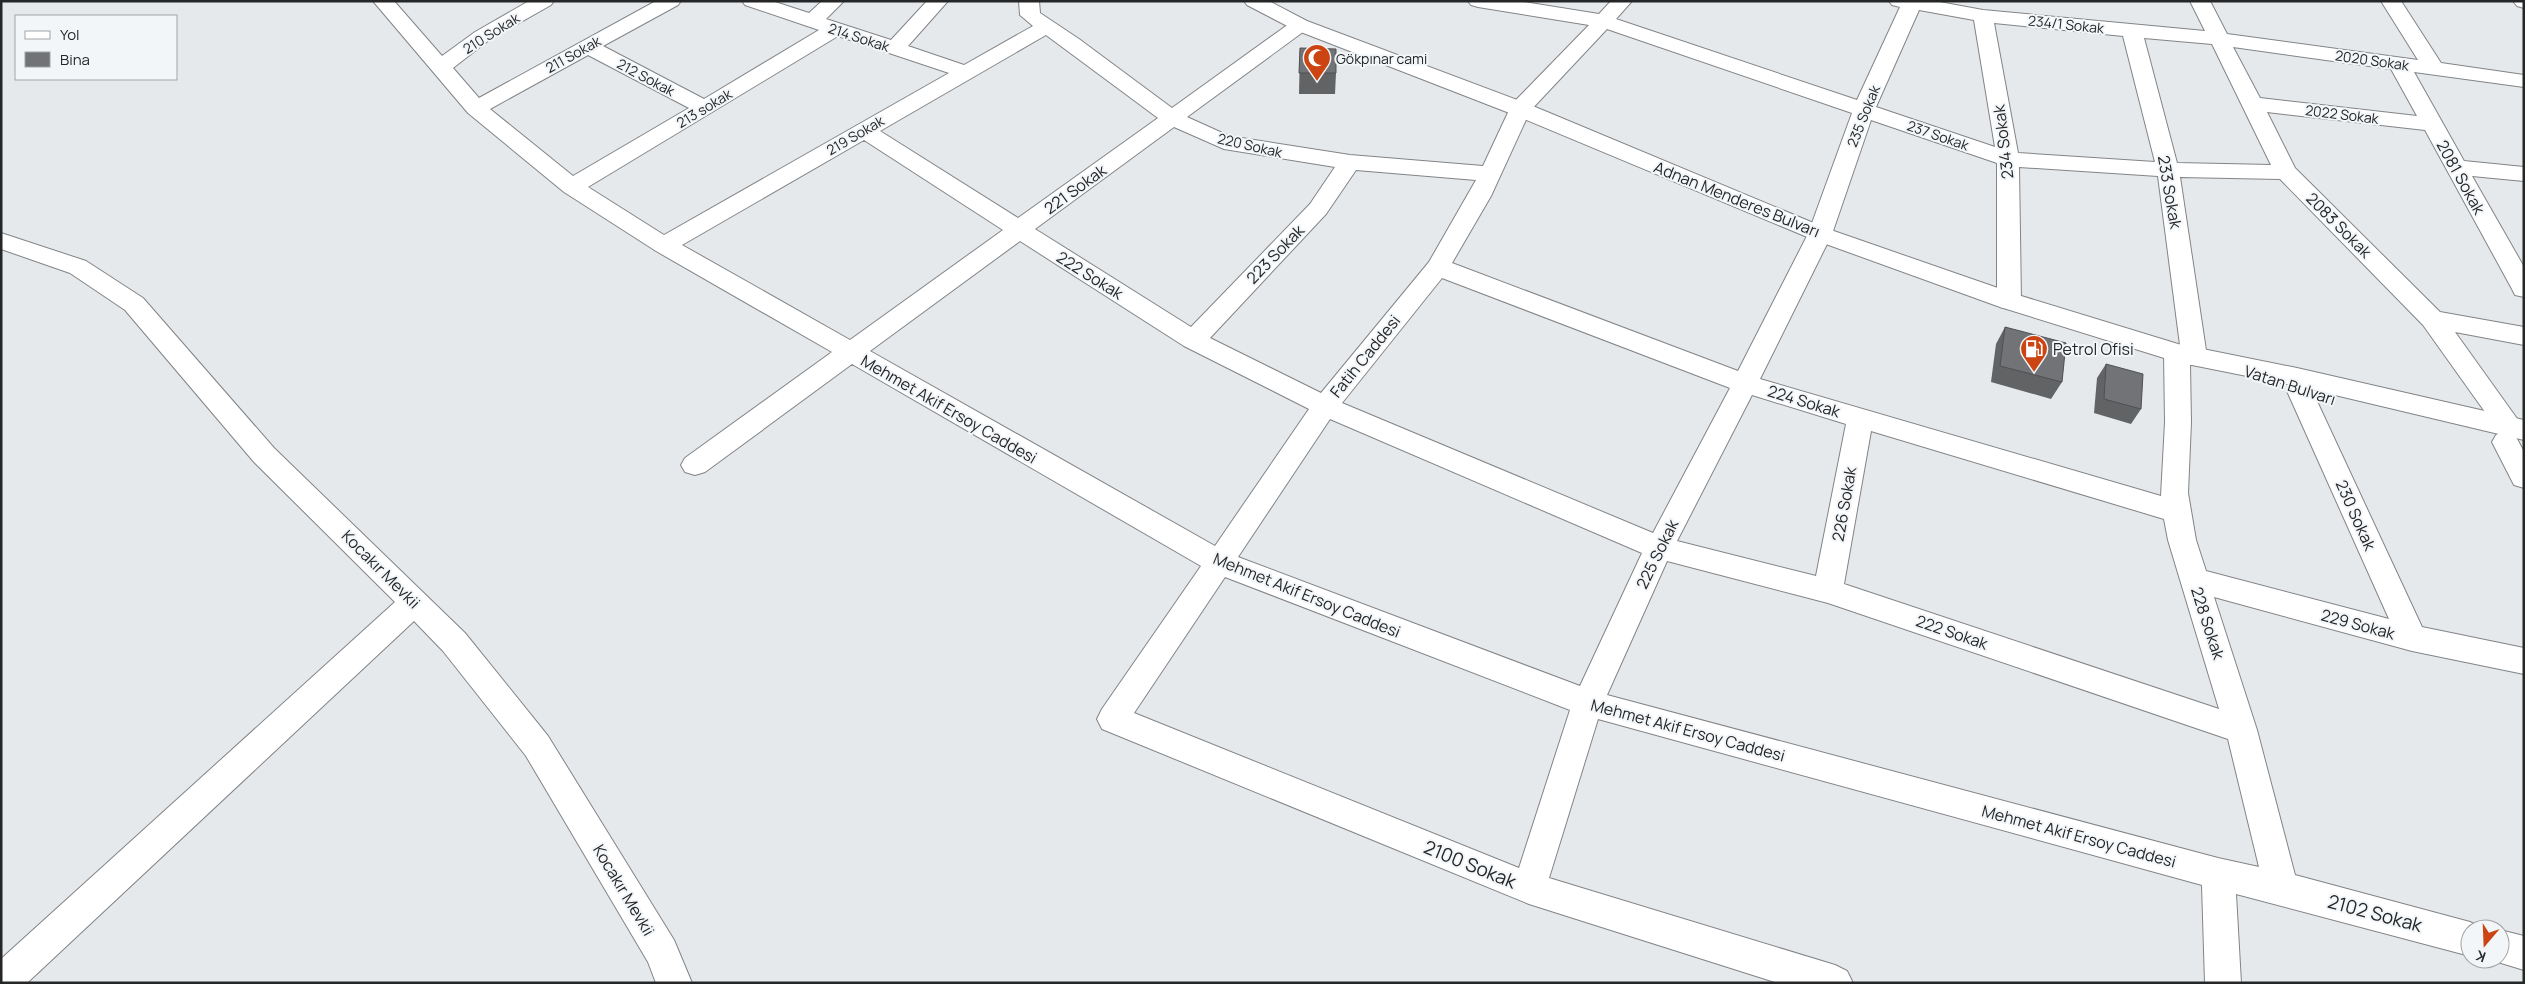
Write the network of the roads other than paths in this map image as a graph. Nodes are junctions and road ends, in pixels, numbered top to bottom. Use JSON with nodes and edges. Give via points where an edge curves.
{"nodes":[{"id":1,"x":383,"y":1,"type":"edge"},
{"id":2,"x":544,"y":1,"type":"edge"},
{"id":3,"x":671,"y":1,"type":"edge"},
{"id":4,"x":752,"y":1,"type":"edge"},
{"id":5,"x":834,"y":1,"type":"edge"},
{"id":6,"x":938,"y":1,"type":"edge"},
{"id":7,"x":1029,"y":1,"type":"edge"},
{"id":8,"x":1254,"y":1,"type":"edge"},
{"id":9,"x":1478,"y":1,"type":"edge"},
{"id":10,"x":1622,"y":1,"type":"edge"},
{"id":11,"x":2200,"y":1,"type":"edge"},
{"id":12,"x":2391,"y":1,"type":"edge"},
{"id":13,"x":1908,"y":2,"type":"edge"},
{"id":14,"x":1983,"y":16,"type":"junction"},
{"id":15,"x":813,"y":21,"type":"junction"},
{"id":16,"x":1604,"y":21,"type":"junction"},
{"id":17,"x":1300,"y":25,"type":"junction"},
{"id":18,"x":1047,"y":26,"type":"junction"},
{"id":19,"x":835,"y":29,"type":"junction"},
{"id":20,"x":2132,"y":30,"type":"junction"},
{"id":21,"x":2220,"y":39,"type":"junction"},
{"id":22,"x":588,"y":46,"type":"junction"},
{"id":23,"x":894,"y":49,"type":"junction"},
{"id":24,"x":2399,"y":64,"type":"junction"},
{"id":25,"x":440,"y":68,"type":"junction"},
{"id":26,"x":2434,"y":69,"type":"junction"},
{"id":27,"x":966,"y":72,"type":"junction"},
{"id":28,"x":2524,"y":81,"type":"edge"},
{"id":29,"x":2253,"y":104,"type":"junction"},
{"id":30,"x":704,"y":107,"type":"junction"},
{"id":31,"x":476,"y":108,"type":"junction"},
{"id":32,"x":1520,"y":109,"type":"junction"},
{"id":33,"x":1864,"y":110,"type":"junction"},
{"id":34,"x":1171,"y":118,"type":"junction"},
{"id":35,"x":2432,"y":124,"type":"junction"},
{"id":36,"x":863,"y":130,"type":"junction"},
{"id":37,"x":2008,"y":158,"type":"junction"},
{"id":38,"x":1350,"y":162,"type":"junction"},
{"id":39,"x":2456,"y":167,"type":"junction"},
{"id":40,"x":2168,"y":170,"type":"junction"},
{"id":41,"x":2286,"y":172,"type":"junction"},
{"id":42,"x":1490,"y":174,"type":"junction"},
{"id":43,"x":2524,"y":174,"type":"edge"},
{"id":44,"x":572,"y":187,"type":"junction"},
{"id":45,"x":1019,"y":230,"type":"junction"},
{"id":46,"x":1820,"y":234,"type":"junction"},
{"id":47,"x":1,"y":242,"type":"edge"},
{"id":48,"x":664,"y":245,"type":"junction"},
{"id":49,"x":1438,"y":267,"type":"junction"},
{"id":50,"x":2524,"y":289,"type":"edge"},
{"id":51,"x":2009,"y":301,"type":"junction"},
{"id":52,"x":2432,"y":319,"type":"junction"},
{"id":53,"x":2524,"y":336,"type":"edge"},
{"id":54,"x":1193,"y":340,"type":"junction"},
{"id":55,"x":851,"y":353,"type":"junction"},
{"id":56,"x":2185,"y":355,"type":"junction"},
{"id":57,"x":2231,"y":366,"type":"junction"},
{"id":58,"x":1745,"y":384,"type":"junction"},
{"id":59,"x":2300,"y":391,"type":"junction"},
{"id":60,"x":1325,"y":406,"type":"junction"},
{"id":61,"x":1860,"y":418,"type":"junction"},
{"id":62,"x":2516,"y":436,"type":"edge"},
{"id":63,"x":695,"y":465,"type":"dead end"},
{"id":64,"x":2524,"y":478,"type":"edge"},
{"id":65,"x":2177,"y":512,"type":"junction"},
{"id":66,"x":1658,"y":548,"type":"junction"},
{"id":67,"x":1219,"y":562,"type":"junction"},
{"id":68,"x":2194,"y":580,"type":"junction"},
{"id":69,"x":1828,"y":591,"type":"junction"},
{"id":70,"x":414,"y":602,"type":"junction"},
{"id":71,"x":2412,"y":638,"type":"junction"},
{"id":72,"x":2524,"y":661,"type":"edge"},
{"id":73,"x":1588,"y":704,"type":"junction"},
{"id":74,"x":1113,"y":719,"type":"joint"},
{"id":75,"x":2241,"y":730,"type":"junction"},
{"id":76,"x":2218,"y":874,"type":"junction"},
{"id":77,"x":1529,"y":888,"type":"junction"},
{"id":78,"x":2281,"y":888,"type":"junction"},
{"id":79,"x":2460,"y":936,"type":"edge"},
{"id":80,"x":2510,"y":950,"type":"edge"},
{"id":81,"x":2524,"y":953,"type":"edge"},
{"id":82,"x":1,"y":983,"type":"edge"},
{"id":83,"x":674,"y":983,"type":"edge"},
{"id":84,"x":1835,"y":983,"type":"edge"},
{"id":85,"x":2223,"y":983,"type":"edge"}],
"edges":[{"from":1,"to":25,"type":"street","name":"Mehmet Akif Ersoy Caddesi"},
{"from":2,"to":25,"type":"street","name":"210 Sokak","via":[[482,36]]},
{"from":3,"to":22,"type":"street","name":"211 Sokak"},
{"from":4,"to":15,"type":"street","name":"214 Sokak"},
{"from":5,"to":15,"type":"street"},
{"from":6,"to":23,"type":"street"},
{"from":7,"to":18,"type":"street","name":"220 Sokak","via":[[1030,15]]},
{"from":8,"to":17,"type":"street","name":"Adnan Menderes Bulvarı"},
{"from":9,"to":16,"type":"street","name":"237 Sokak"},
{"from":10,"to":16,"type":"street","name":"Fatih Caddesi"},
{"from":11,"to":21,"type":"street","name":"2083 Sokak"},
{"from":12,"to":26,"type":"street"},
{"from":13,"to":14,"type":"street","name":"234/1 Sokak"},
{"from":13,"to":33,"type":"street","name":"235 Sokak"},
{"from":14,"to":20,"type":"street","name":"234/1 Sokak"},
{"from":14,"to":37,"type":"street","name":"234 Sokak"},
{"from":15,"to":19,"type":"street","name":"214 Sokak"},
{"from":16,"to":32,"type":"street","name":"Fatih Caddesi"},
{"from":16,"to":33,"type":"street","name":"237 Sokak"},
{"from":17,"to":32,"type":"street","name":"Adnan Menderes Bulvarı"},
{"from":17,"to":34,"type":"street","name":"221 Sokak"},
{"from":18,"to":27,"type":"street","name":"219 Sokak"},
{"from":18,"to":34,"type":"street","name":"220 Sokak"},
{"from":19,"to":23,"type":"street","name":"214 Sokak"},
{"from":19,"to":30,"type":"street","name":"213 sokak"},
{"from":20,"to":21,"type":"street","name":"234/1 Sokak"},
{"from":20,"to":40,"type":"street","name":"233 Sokak"},
{"from":21,"to":24,"type":"street","name":"2020 Sokak"},
{"from":21,"to":29,"type":"street","name":"2083 Sokak"},
{"from":22,"to":30,"type":"street","name":"212 Sokak"},
{"from":22,"to":31,"type":"street","name":"211 Sokak"},
{"from":23,"to":27,"type":"street","name":"214 Sokak"},
{"from":24,"to":26,"type":"street","name":"2020 Sokak"},
{"from":24,"to":35,"type":"street","name":"2081 Sokak"},
{"from":25,"to":31,"type":"street","name":"Mehmet Akif Ersoy Caddesi"},
{"from":26,"to":28,"type":"street","name":"2020 Sokak"},
{"from":27,"to":36,"type":"street","name":"219 Sokak"},
{"from":29,"to":35,"type":"street","name":"2022 Sokak"},
{"from":29,"to":41,"type":"street","name":"2083 Sokak"},
{"from":30,"to":44,"type":"street","name":"213 sokak"},
{"from":31,"to":44,"type":"street","name":"Mehmet Akif Ersoy Caddesi"},
{"from":32,"to":42,"type":"street","name":"Fatih Caddesi"},
{"from":32,"to":46,"type":"street","name":"Adnan Menderes Bulvarı"},
{"from":33,"to":37,"type":"street","name":"237 Sokak"},
{"from":33,"to":46,"type":"street","name":"235 Sokak"},
{"from":34,"to":38,"type":"street","name":"220 Sokak","via":[[1224,142]]},
{"from":34,"to":45,"type":"street","name":"221 Sokak"},
{"from":35,"to":39,"type":"street","name":"2081 Sokak"},
{"from":36,"to":45,"type":"street","name":"222 Sokak"},
{"from":36,"to":48,"type":"street","name":"219 Sokak"},
{"from":37,"to":40,"type":"street","name":"237 Sokak"},
{"from":37,"to":51,"type":"street","name":"234 Sokak"},
{"from":38,"to":42,"type":"street","name":"220 Sokak"},
{"from":38,"to":54,"type":"street","name":"223 Sokak","via":[[1318,209]]},
{"from":39,"to":43,"type":"street"},
{"from":39,"to":50,"type":"street","name":"2081 Sokak"},
{"from":40,"to":41,"type":"street","name":"237 Sokak"},
{"from":40,"to":56,"type":"street","name":"233 Sokak"},
{"from":41,"to":52,"type":"street","name":"2083 Sokak"},
{"from":42,"to":49,"type":"street","name":"Fatih Caddesi"},
{"from":44,"to":48,"type":"street","name":"Mehmet Akif Ersoy Caddesi"},
{"from":45,"to":54,"type":"street","name":"222 Sokak"},
{"from":45,"to":55,"type":"street","name":"221 Sokak"},
{"from":46,"to":51,"type":"street","name":"Adnan Menderes Bulvarı"},
{"from":46,"to":58,"type":"street","name":"225 Sokak"},
{"from":47,"to":70,"type":"street","name":"Kocakır Mevkii","via":[[78,268],[134,304],[264,454]]},
{"from":48,"to":55,"type":"street","name":"Mehmet Akif Ersoy Caddesi"},
{"from":49,"to":58,"type":"street","name":"224 Sokak"},
{"from":49,"to":60,"type":"street","name":"Fatih Caddesi"},
{"from":51,"to":56,"type":"street","name":"Adnan Menderes Bulvarı"},
{"from":52,"to":53,"type":"street"},
{"from":52,"to":62,"type":"street","name":"2083 Sokak"},
{"from":54,"to":60,"type":"street","name":"222 Sokak"},
{"from":55,"to":63,"type":"street","name":"221 Sokak"},
{"from":55,"to":67,"type":"street","name":"Mehmet Akif Ersoy Caddesi"},
{"from":56,"to":57,"type":"street","name":"Adnan Menderes Bulvarı"},
{"from":56,"to":65,"type":"street","name":"228 Sokak","via":[[2174,493]]},
{"from":57,"to":59,"type":"street","name":"Vatan Bulvarı"},
{"from":57,"to":62,"type":"street","name":"Vatan Bulvarı","via":[[2297,377]]},
{"from":58,"to":61,"type":"street","name":"224 Sokak"},
{"from":58,"to":66,"type":"street","name":"225 Sokak"},
{"from":59,"to":62,"type":"street","name":"Vatan Bulvarı"},
{"from":59,"to":71,"type":"street","name":"230 Sokak"},
{"from":60,"to":66,"type":"street","name":"222 Sokak"},
{"from":60,"to":67,"type":"street","name":"Fatih Caddesi"},
{"from":61,"to":65,"type":"street","name":"224 Sokak"},
{"from":61,"to":69,"type":"street","name":"226 Sokak"},
{"from":62,"to":64,"type":"street","name":"2083 Sokak"},
{"from":65,"to":68,"type":"street","name":"228 Sokak"},
{"from":66,"to":69,"type":"street","name":"222 Sokak"},
{"from":66,"to":73,"type":"street","name":"225 Sokak"},
{"from":67,"to":73,"type":"street","name":"Mehmet Akif Ersoy Caddesi"},
{"from":67,"to":74,"type":"street","name":"Fatih Caddesi"},
{"from":68,"to":71,"type":"street","name":"229 Sokak"},
{"from":68,"to":75,"type":"street","name":"228 Sokak"},
{"from":69,"to":75,"type":"street","name":"222 Sokak"},
{"from":70,"to":82,"type":"street"},
{"from":70,"to":83,"type":"street","name":"Kocakır Mevkii","via":[[454,642],[537,746],[662,952]]},
{"from":71,"to":72,"type":"street","name":"229 Sokak"},
{"from":73,"to":76,"type":"street","name":"Mehmet Akif Ersoy Caddesi"},
{"from":73,"to":77,"type":"street","name":"225 Sokak"},
{"from":74,"to":77,"type":"street","name":"2100 Sokak"},
{"from":75,"to":78,"type":"street","name":"228 Sokak"},
{"from":76,"to":78,"type":"street","name":"Mehmet Akif Ersoy Caddesi"},
{"from":76,"to":85,"type":"street"},
{"from":77,"to":84,"type":"street","name":"2100 Sokak"},
{"from":78,"to":79,"type":"street","name":"2102 Sokak"},
{"from":80,"to":81,"type":"street"}]}
